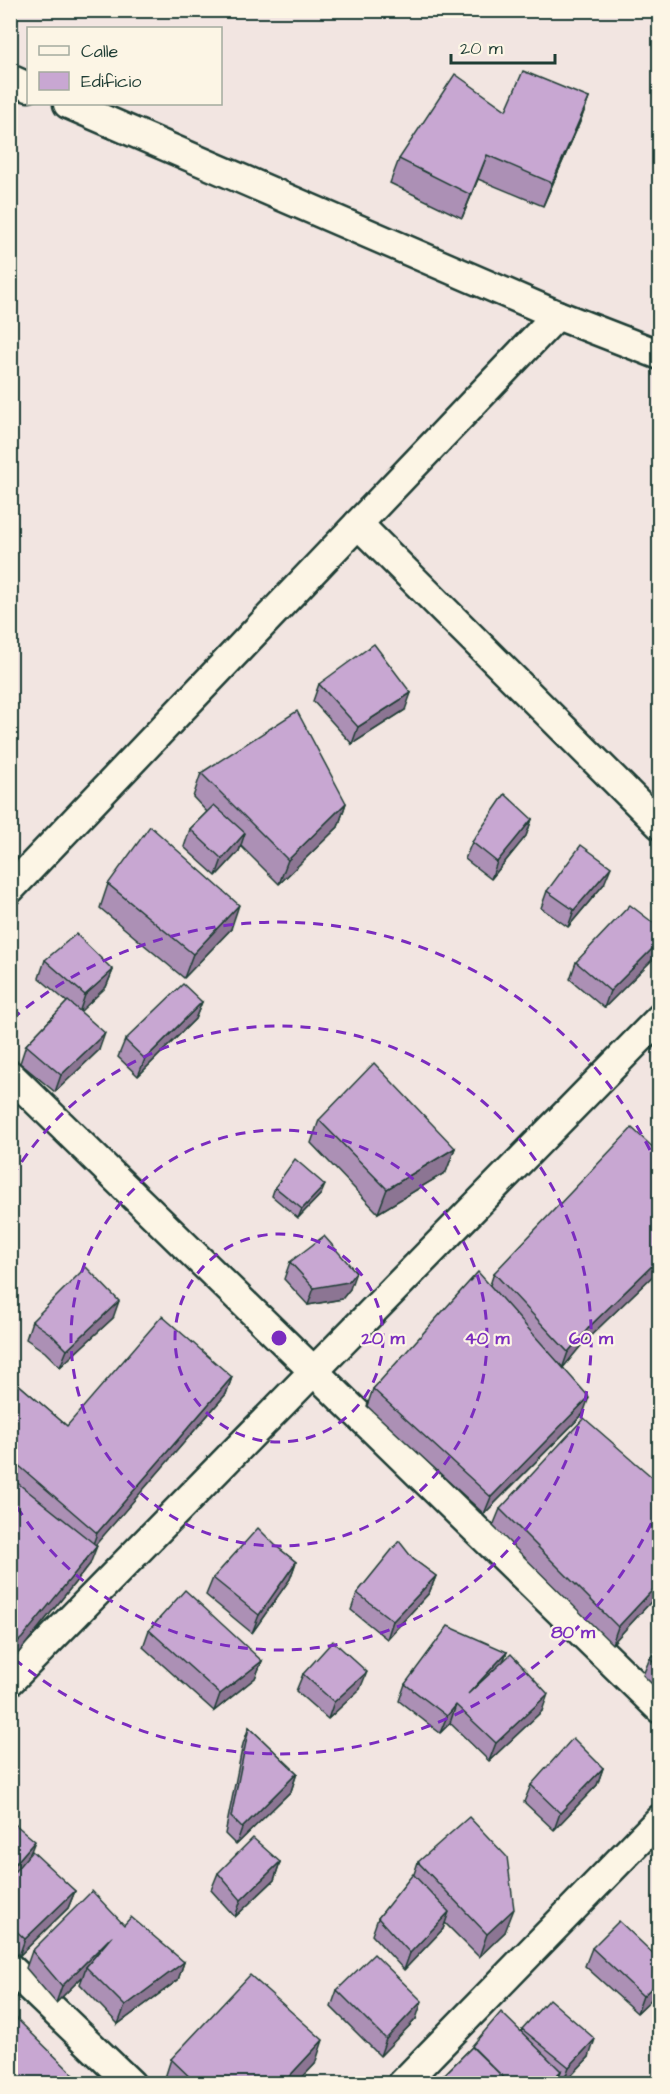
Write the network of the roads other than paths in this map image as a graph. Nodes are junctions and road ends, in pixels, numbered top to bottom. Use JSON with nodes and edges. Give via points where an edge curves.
{"nodes":[{"id":1,"x":10,"y":79,"type":"edge"},
{"id":2,"x":27,"y":87,"type":"edge"},
{"id":3,"x":70,"y":105,"type":"edge"},
{"id":4,"x":557,"y":315,"type":"junction"},
{"id":5,"x":660,"y":355,"type":"edge"},
{"id":6,"x":358,"y":524,"type":"junction"},
{"id":7,"x":660,"y":825,"type":"edge"},
{"id":8,"x":10,"y":889,"type":"edge"},
{"id":9,"x":660,"y":1018,"type":"edge"},
{"id":10,"x":10,"y":1075,"type":"edge"},
{"id":11,"x":314,"y":1371,"type":"junction"},
{"id":12,"x":10,"y":1681,"type":"edge"},
{"id":13,"x":660,"y":1708,"type":"edge"},
{"id":14,"x":660,"y":1819,"type":"edge"},
{"id":15,"x":10,"y":1968,"type":"edge"},
{"id":16,"x":132,"y":2084,"type":"edge"},
{"id":17,"x":402,"y":2084,"type":"edge"}],
"edges":[{"from":1,"to":2,"type":"street"},
{"from":3,"to":4,"type":"street"},
{"from":4,"to":5,"type":"street"},
{"from":4,"to":6,"type":"street"},
{"from":6,"to":7,"type":"street"},
{"from":6,"to":8,"type":"street"},
{"from":9,"to":11,"type":"street"},
{"from":10,"to":11,"type":"street"},
{"from":11,"to":12,"type":"street"},
{"from":11,"to":13,"type":"street"},
{"from":14,"to":17,"type":"street"},
{"from":15,"to":16,"type":"street"}]}
